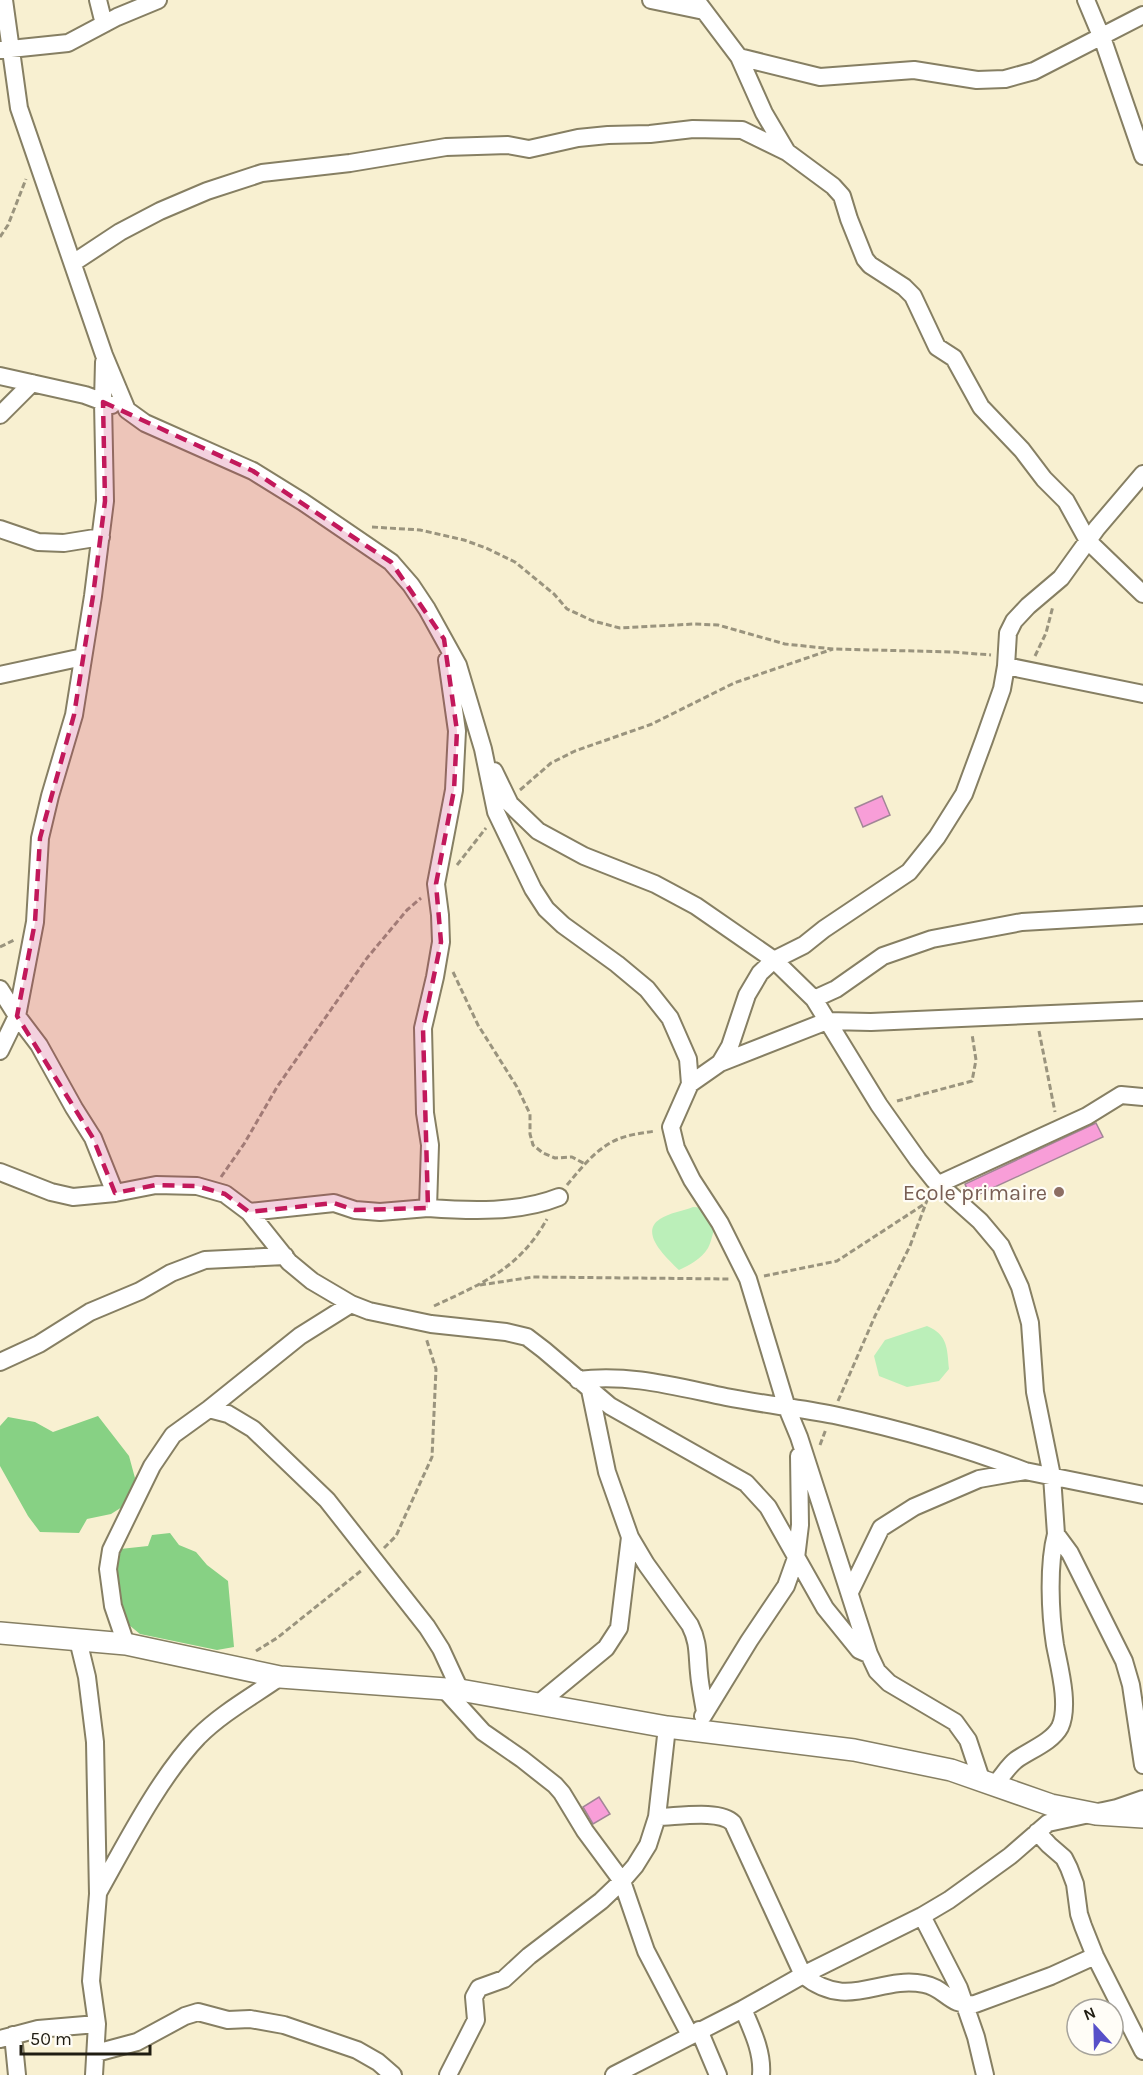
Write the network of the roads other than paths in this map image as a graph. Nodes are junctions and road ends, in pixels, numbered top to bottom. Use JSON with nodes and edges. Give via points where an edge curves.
{"nodes":[{"id":1,"x":4,"y":0,"type":"edge"},
{"id":2,"x":98,"y":0,"type":"edge"},
{"id":3,"x":158,"y":0,"type":"edge"},
{"id":4,"x":651,"y":0,"type":"edge"},
{"id":5,"x":1086,"y":0,"type":"edge"},
{"id":6,"x":700,"y":5,"type":"edge"},
{"id":7,"x":1143,"y":15,"type":"edge"},
{"id":8,"x":104,"y":24,"type":"junction"},
{"id":9,"x":1101,"y":37,"type":"junction"},
{"id":10,"x":5,"y":49,"type":"edge"},
{"id":11,"x":739,"y":57,"type":"junction"},
{"id":12,"x":787,"y":152,"type":"junction"},
{"id":13,"x":1143,"y":156,"type":"edge"},
{"id":14,"x":73,"y":263,"type":"junction"},
{"id":15,"x":104,"y":355,"type":"junction"},
{"id":16,"x":0,"y":376,"type":"edge"},
{"id":17,"x":32,"y":383,"type":"junction"},
{"id":18,"x":103,"y":402,"type":"junction"},
{"id":19,"x":127,"y":410,"type":"junction"},
{"id":20,"x":0,"y":415,"type":"edge"},
{"id":21,"x":1143,"y":474,"type":"edge"},
{"id":22,"x":0,"y":529,"type":"edge"},
{"id":23,"x":100,"y":537,"type":"junction"},
{"id":24,"x":1088,"y":541,"type":"junction"},
{"id":25,"x":1143,"y":594,"type":"edge"},
{"id":26,"x":444,"y":639,"type":"junction"},
{"id":27,"x":83,"y":657,"type":"junction"},
{"id":28,"x":1007,"y":662,"type":"junction"},
{"id":29,"x":0,"y":675,"type":"edge"},
{"id":30,"x":1143,"y":694,"type":"edge"},
{"id":31,"x":502,"y":806,"type":"junction"},
{"id":32,"x":1143,"y":915,"type":"edge"},
{"id":33,"x":774,"y":960,"type":"junction"},
{"id":34,"x":0,"y":989,"type":"edge"},
{"id":35,"x":814,"y":999,"type":"junction"},
{"id":36,"x":1143,"y":1010,"type":"edge"},
{"id":37,"x":17,"y":1016,"type":"junction"},
{"id":38,"x":827,"y":1021,"type":"junction"},
{"id":39,"x":0,"y":1051,"type":"edge"},
{"id":40,"x":720,"y":1063,"type":"junction"},
{"id":41,"x":690,"y":1084,"type":"junction"},
{"id":42,"x":1143,"y":1097,"type":"edge"},
{"id":43,"x":0,"y":1172,"type":"edge"},
{"id":44,"x":937,"y":1182,"type":"junction"},
{"id":45,"x":115,"y":1193,"type":"junction"},
{"id":46,"x":559,"y":1197,"type":"road end"},
{"id":47,"x":428,"y":1208,"type":"junction"},
{"id":48,"x":249,"y":1212,"type":"junction"},
{"id":49,"x":285,"y":1256,"type":"junction"},
{"id":50,"x":351,"y":1304,"type":"junction"},
{"id":51,"x":0,"y":1362,"type":"edge"},
{"id":52,"x":584,"y":1385,"type":"junction"},
{"id":53,"x":787,"y":1408,"type":"junction"},
{"id":54,"x":209,"y":1409,"type":"junction"},
{"id":55,"x":799,"y":1437,"type":"junction"},
{"id":56,"x":1025,"y":1471,"type":"junction"},
{"id":57,"x":1052,"y":1476,"type":"junction"},
{"id":58,"x":1143,"y":1495,"type":"edge"},
{"id":59,"x":1056,"y":1534,"type":"junction"},
{"id":60,"x":630,"y":1537,"type":"junction"},
{"id":61,"x":796,"y":1558,"type":"junction"},
{"id":62,"x":850,"y":1592,"type":"junction"},
{"id":63,"x":0,"y":1632,"type":"edge"},
{"id":64,"x":78,"y":1640,"type":"junction"},
{"id":65,"x":126,"y":1644,"type":"junction"},
{"id":66,"x":869,"y":1654,"type":"junction"},
{"id":67,"x":280,"y":1677,"type":"junction"},
{"id":68,"x":452,"y":1689,"type":"junction"},
{"id":69,"x":538,"y":1704,"type":"junction"},
{"id":70,"x":700,"y":1721,"type":"junction"},
{"id":71,"x":667,"y":1727,"type":"junction"},
{"id":72,"x":1143,"y":1765,"type":"edge"},
{"id":73,"x":988,"y":1782,"type":"junction"},
{"id":74,"x":1143,"y":1799,"type":"edge"},
{"id":75,"x":1096,"y":1814,"type":"junction"},
{"id":76,"x":657,"y":1817,"type":"junction"},
{"id":77,"x":1143,"y":1817,"type":"edge"},
{"id":78,"x":1037,"y":1832,"type":"junction"},
{"id":79,"x":622,"y":1881,"type":"junction"},
{"id":80,"x":98,"y":1894,"type":"junction"},
{"id":81,"x":922,"y":1916,"type":"junction"},
{"id":82,"x":1095,"y":1956,"type":"junction"},
{"id":83,"x":803,"y":1975,"type":"junction"},
{"id":84,"x":965,"y":2005,"type":"junction"},
{"id":85,"x":743,"y":2009,"type":"junction"},
{"id":86,"x":97,"y":2024,"type":"junction"},
{"id":87,"x":694,"y":2032,"type":"junction"},
{"id":88,"x":7,"y":2037,"type":"edge"},
{"id":89,"x":1143,"y":2051,"type":"edge"},
{"id":90,"x":96,"y":2053,"type":"junction"},
{"id":91,"x":620,"y":2074,"type":"edge"},
{"id":92,"x":17,"y":2075,"type":"edge"},
{"id":93,"x":93,"y":2075,"type":"edge"},
{"id":94,"x":393,"y":2075,"type":"edge"},
{"id":95,"x":448,"y":2075,"type":"edge"},
{"id":96,"x":718,"y":2075,"type":"edge"},
{"id":97,"x":761,"y":2075,"type":"edge"},
{"id":98,"x":985,"y":2075,"type":"edge"}],
"edges":[{"from":1,"to":10,"type":"street"},
{"from":2,"to":8,"type":"street"},
{"from":3,"to":8,"type":"street"},
{"from":4,"to":6,"type":"street"},
{"from":5,"to":9,"type":"street"},
{"from":6,"to":11,"type":"street"},
{"from":7,"to":9,"type":"street"},
{"from":8,"to":10,"type":"street","via":[[68,43]]},
{"from":9,"to":11,"type":"street","via":[[1034,71],[1005,79],[977,80],[914,70],[820,77]]},
{"from":9,"to":13,"type":"street"},
{"from":10,"to":14,"type":"street","via":[[19,108]]},
{"from":11,"to":12,"type":"street"},
{"from":12,"to":14,"type":"street","via":[[742,130],[693,129],[598,136],[529,149],[446,147],[262,173],[160,210]]},
{"from":12,"to":24,"type":"street","via":[[842,196],[865,259],[913,296],[937,347],[954,358],[981,407],[1066,501]]},
{"from":14,"to":15,"type":"street"},
{"from":15,"to":18,"type":"street"},
{"from":15,"to":19,"type":"street"},
{"from":16,"to":17,"type":"street"},
{"from":17,"to":18,"type":"street"},
{"from":17,"to":20,"type":"street"},
{"from":18,"to":19,"type":"street"},
{"from":18,"to":23,"type":"street","via":[[105,501]]},
{"from":19,"to":26,"type":"street","via":[[145,423],[253,471],[391,562],[422,601]]},
{"from":21,"to":24,"type":"street"},
{"from":22,"to":23,"type":"street","via":[[38,542],[64,543]]},
{"from":23,"to":27,"type":"street"},
{"from":24,"to":25,"type":"street"},
{"from":24,"to":28,"type":"street","via":[[1061,578],[1014,621],[1008,633]]},
{"from":26,"to":31,"type":"street","via":[[458,665]]},
{"from":26,"to":47,"type":"street","via":[[457,731],[454,790],[436,884],[441,942],[423,1028],[425,1113],[430,1145]]},
{"from":27,"to":29,"type":"street"},
{"from":27,"to":37,"type":"street","via":[[74,714],[40,838],[35,922]]},
{"from":28,"to":30,"type":"street"},
{"from":28,"to":33,"type":"street","via":[[1002,689],[964,794],[937,837],[909,872],[804,945]]},
{"from":31,"to":33,"type":"street","via":[[584,856],[655,884],[696,906]]},
{"from":31,"to":41,"type":"street","via":[[533,889],[546,909],[647,989],[670,1018],[688,1059]]},
{"from":32,"to":35,"type":"street","via":[[1022,922],[932,939],[883,956],[836,989]]},
{"from":33,"to":35,"type":"street"},
{"from":33,"to":40,"type":"street","via":[[760,973],[747,995],[730,1046]]},
{"from":34,"to":37,"type":"street"},
{"from":35,"to":38,"type":"street"},
{"from":36,"to":38,"type":"street"},
{"from":37,"to":39,"type":"street"},
{"from":37,"to":45,"type":"street","via":[[39,1045],[93,1138]]},
{"from":38,"to":40,"type":"street"},
{"from":38,"to":44,"type":"street","via":[[904,1143]]},
{"from":40,"to":41,"type":"street"},
{"from":41,"to":53,"type":"street","via":[[671,1127],[676,1148],[748,1279]]},
{"from":42,"to":44,"type":"street","via":[[1121,1095],[1087,1116]]},
{"from":43,"to":45,"type":"street","via":[[73,1197]]},
{"from":44,"to":57,"type":"street","via":[[1001,1246],[1020,1287],[1030,1323],[1035,1392]]},
{"from":45,"to":48,"type":"street","via":[[156,1185],[197,1186],[225,1194]]},
{"from":46,"to":47,"type":"street","via":[[479,1211]]},
{"from":47,"to":48,"type":"street","via":[[380,1212],[334,1203]]},
{"from":48,"to":49,"type":"street"},
{"from":49,"to":50,"type":"street","via":[[312,1281]]},
{"from":49,"to":51,"type":"street","via":[[205,1260],[90,1312],[39,1344]]},
{"from":50,"to":52,"type":"street","via":[[423,1322],[527,1337]]},
{"from":50,"to":54,"type":"street","via":[[300,1336]]},
{"from":52,"to":53,"type":"street","via":[[594,1378],[654,1381]]},
{"from":52,"to":60,"type":"street","via":[[607,1472]]},
{"from":52,"to":61,"type":"street","via":[[610,1406],[747,1483],[768,1507]]},
{"from":53,"to":55,"type":"street"},
{"from":53,"to":56,"type":"street","via":[[935,1441]]},
{"from":54,"to":65,"type":"street","via":[[173,1435],[152,1466],[111,1550],[108,1569],[113,1606]]},
{"from":54,"to":68,"type":"street","via":[[228,1414],[253,1429],[327,1500],[427,1627],[441,1649]]},
{"from":55,"to":61,"type":"street","via":[[800,1525]]},
{"from":55,"to":62,"type":"street"},
{"from":56,"to":57,"type":"street"},
{"from":56,"to":62,"type":"street","via":[[969,1483],[914,1507],[881,1528]]},
{"from":57,"to":58,"type":"street"},
{"from":57,"to":59,"type":"street"},
{"from":59,"to":72,"type":"street","via":[[1070,1552],[1124,1661]]},
{"from":59,"to":73,"type":"street","via":[[1051,1566],[1054,1635],[1064,1689],[1062,1724],[1057,1732]]},
{"from":60,"to":69,"type":"street","via":[[619,1628],[613,1639]]},
{"from":60,"to":70,"type":"street","via":[[695,1635]]},
{"from":61,"to":66,"type":"street","via":[[825,1608],[859,1650]]},
{"from":61,"to":70,"type":"street","via":[[786,1586]]},
{"from":62,"to":66,"type":"street"},
{"from":63,"to":64,"type":"street"},
{"from":64,"to":65,"type":"street"},
{"from":64,"to":80,"type":"street","via":[[95,1742]]},
{"from":65,"to":67,"type":"street"},
{"from":66,"to":73,"type":"street","via":[[877,1671],[889,1683],[954,1722],[968,1740]]},
{"from":67,"to":68,"type":"street"},
{"from":67,"to":80,"type":"street","via":[[199,1736],[177,1762]]},
{"from":68,"to":69,"type":"street"},
{"from":68,"to":79,"type":"street","via":[[483,1732],[555,1785]]},
{"from":69,"to":71,"type":"street"},
{"from":70,"to":71,"type":"street"},
{"from":70,"to":73,"type":"street","via":[[951,1770]]},
{"from":71,"to":76,"type":"street"},
{"from":73,"to":75,"type":"street","via":[[1051,1805]]},
{"from":74,"to":75,"type":"street"},
{"from":75,"to":77,"type":"street"},
{"from":75,"to":78,"type":"street","via":[[1052,1821]]},
{"from":76,"to":79,"type":"street","via":[[642,1855]]},
{"from":76,"to":83,"type":"street","via":[[728,1818]]},
{"from":78,"to":81,"type":"street","via":[[1010,1856]]},
{"from":78,"to":82,"type":"street","via":[[1069,1868],[1079,1914]]},
{"from":79,"to":87,"type":"street","via":[[646,1951]]},
{"from":79,"to":95,"type":"street","via":[[504,1979],[479,1988],[474,1997],[476,2020]]},
{"from":80,"to":86,"type":"street","via":[[92,1981]]},
{"from":81,"to":83,"type":"street"},
{"from":81,"to":84,"type":"street"},
{"from":82,"to":84,"type":"street","via":[[1051,1976]]},
{"from":82,"to":89,"type":"street"},
{"from":83,"to":84,"type":"street","via":[[815,1985],[844,1992],[926,1984]]},
{"from":83,"to":85,"type":"street"},
{"from":84,"to":98,"type":"street"},
{"from":85,"to":87,"type":"street"},
{"from":85,"to":97,"type":"street","via":[[759,2053]]},
{"from":86,"to":88,"type":"street","via":[[38,2029]]},
{"from":86,"to":90,"type":"street"},
{"from":87,"to":91,"type":"street"},
{"from":87,"to":96,"type":"street"},
{"from":88,"to":92,"type":"street"},
{"from":90,"to":93,"type":"street"},
{"from":90,"to":94,"type":"street","via":[[137,2042],[198,2012],[228,2020],[284,2025],[357,2050]]}]}
